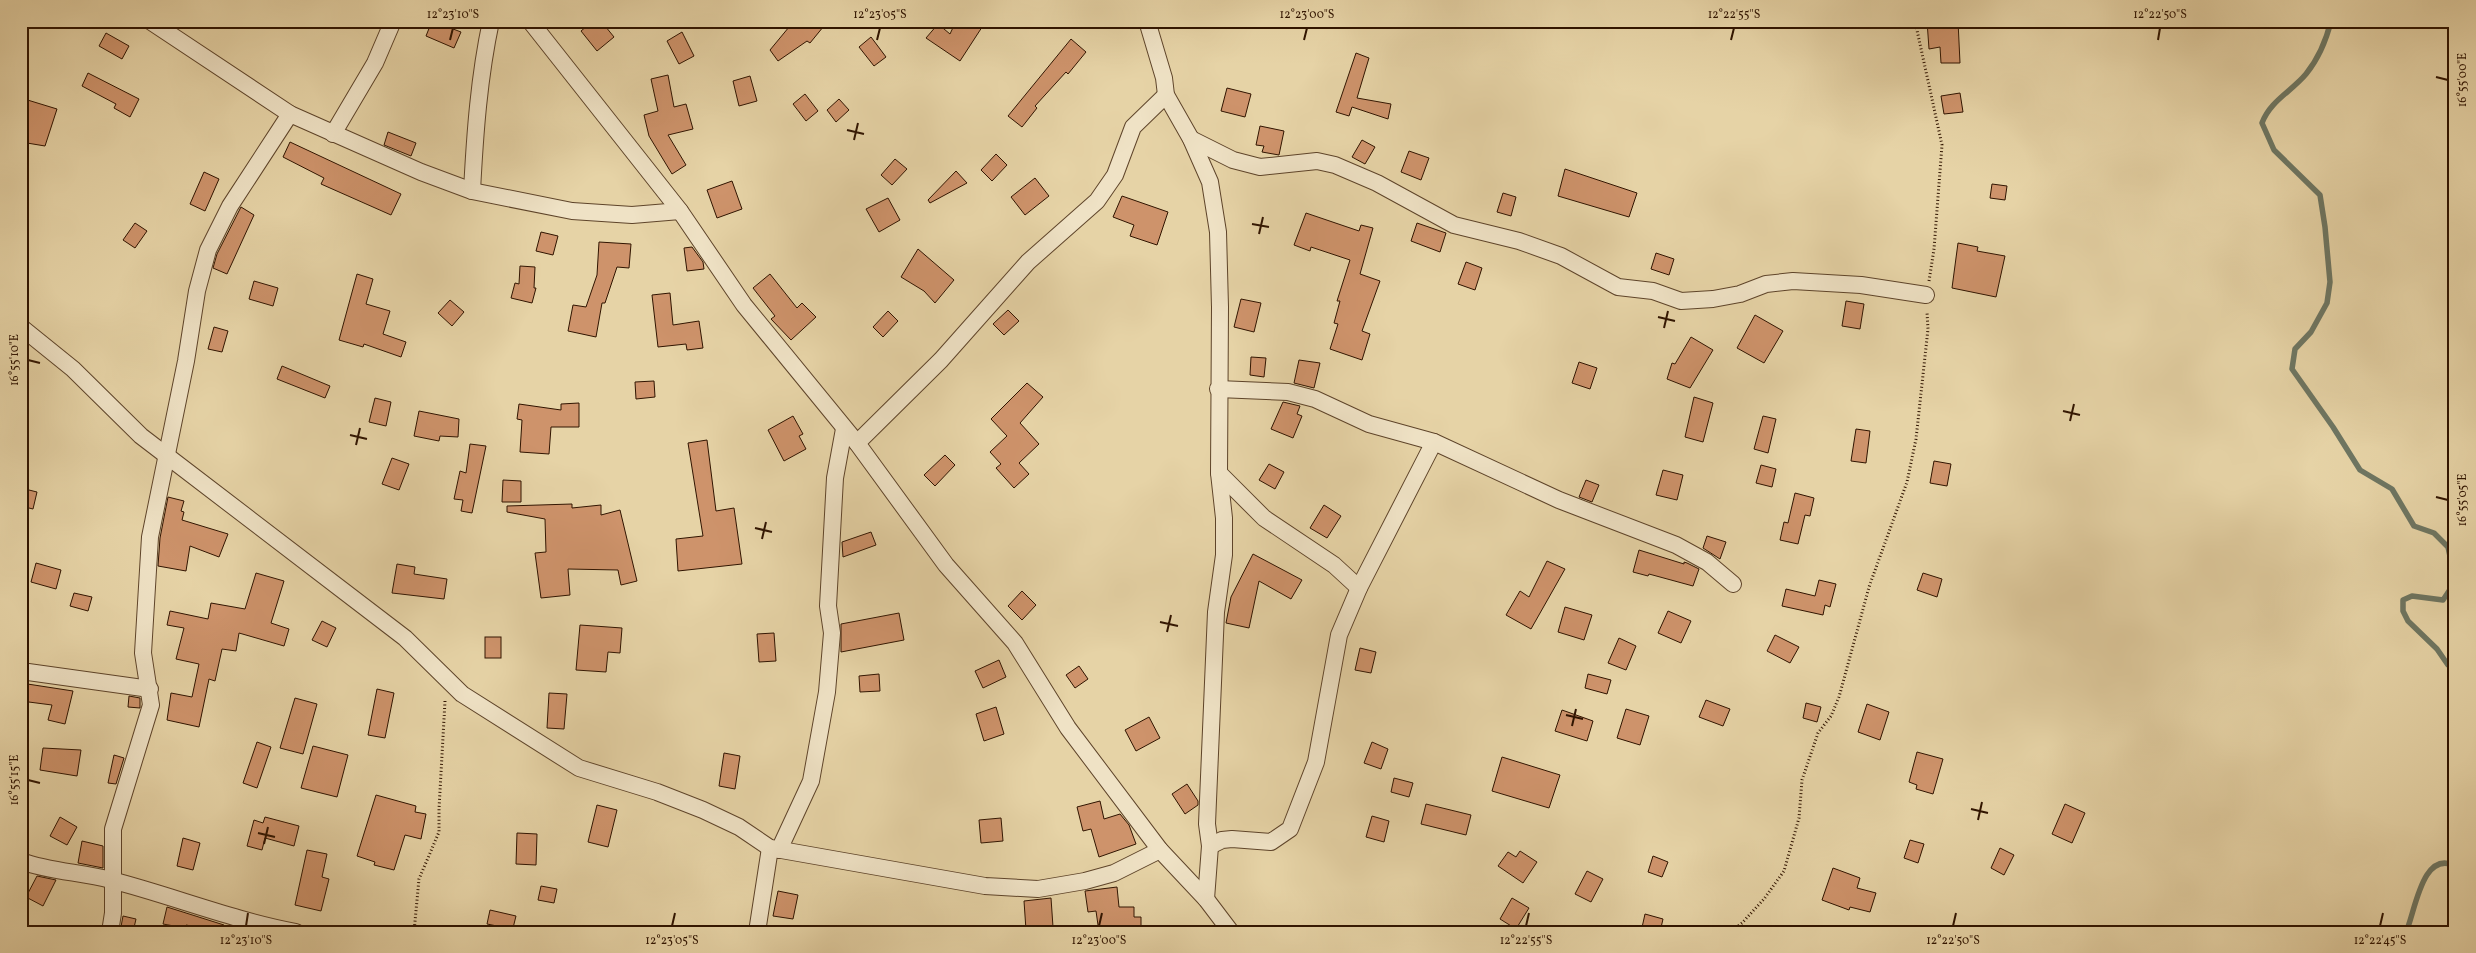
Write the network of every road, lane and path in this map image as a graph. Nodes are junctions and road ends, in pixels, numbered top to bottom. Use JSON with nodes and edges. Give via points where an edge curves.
{"nodes":[{"id":1,"x":150,"y":21,"type":"edge"},
{"id":2,"x":393,"y":21,"type":"edge"},
{"id":3,"x":491,"y":21,"type":"edge"},
{"id":4,"x":530,"y":21,"type":"edge"},
{"id":5,"x":1147,"y":21,"type":"edge"},
{"id":6,"x":1915,"y":21,"type":"edge"},
{"id":7,"x":1166,"y":95,"type":"junction"},
{"id":8,"x":290,"y":114,"type":"junction"},
{"id":9,"x":333,"y":134,"type":"junction"},
{"id":10,"x":1192,"y":140,"type":"junction"},
{"id":11,"x":472,"y":190,"type":"junction"},
{"id":12,"x":680,"y":211,"type":"junction"},
{"id":13,"x":1926,"y":295,"type":"junction"},
{"id":14,"x":21,"y":327,"type":"edge"},
{"id":15,"x":1218,"y":389,"type":"junction"},
{"id":16,"x":844,"y":429,"type":"junction"},
{"id":17,"x":1434,"y":442,"type":"junction"},
{"id":18,"x":857,"y":443,"type":"junction"},
{"id":19,"x":167,"y":457,"type":"junction"},
{"id":20,"x":1219,"y":473,"type":"junction"},
{"id":21,"x":1733,"y":584,"type":"dead end"},
{"id":22,"x":1359,"y":588,"type":"junction"},
{"id":23,"x":21,"y":671,"type":"edge"},
{"id":24,"x":440,"y":674,"type":"junction"},
{"id":25,"x":150,"y":688,"type":"junction"},
{"id":26,"x":1210,"y":846,"type":"junction"},
{"id":27,"x":774,"y":849,"type":"junction"},
{"id":28,"x":1160,"y":850,"type":"junction"},
{"id":29,"x":21,"y":861,"type":"edge"},
{"id":30,"x":113,"y":880,"type":"junction"},
{"id":31,"x":1206,"y":899,"type":"junction"},
{"id":32,"x":110,"y":932,"type":"edge"},
{"id":33,"x":296,"y":932,"type":"edge"},
{"id":34,"x":414,"y":932,"type":"edge"},
{"id":35,"x":757,"y":932,"type":"edge"},
{"id":36,"x":1231,"y":932,"type":"edge"},
{"id":37,"x":1730,"y":932,"type":"edge"}],
"edges":[{"from":1,"to":8,"type":"street"},
{"from":2,"to":9,"type":"street","via":[[375,62]]},
{"from":3,"to":11,"type":"street","via":[[476,111]]},
{"from":4,"to":12,"type":"street"},
{"from":5,"to":7,"type":"street"},
{"from":6,"to":13,"type":"path","via":[[1942,145],[1934,249]]},
{"from":7,"to":10,"type":"street"},
{"from":7,"to":18,"type":"street","via":[[1133,127],[1115,176],[1097,201],[1028,262],[941,360]]},
{"from":8,"to":9,"type":"street"},
{"from":8,"to":19,"type":"street","via":[[230,206],[208,250],[197,291]]},
{"from":9,"to":11,"type":"street"},
{"from":10,"to":13,"type":"street","via":[[1233,160],[1260,166],[1317,161],[1335,165],[1377,183],[1454,225],[1519,241],[1560,256],[1618,287],[1652,291],[1681,302],[1740,294],[1766,284],[1792,281],[1861,285]]},
{"from":10,"to":15,"type":"street","via":[[1210,182],[1218,232]]},
{"from":11,"to":12,"type":"street","via":[[572,211],[632,215]]},
{"from":12,"to":16,"type":"street","via":[[744,305]]},
{"from":13,"to":37,"type":"path","via":[[1928,330],[1925,364],[1907,482],[1869,587],[1839,697],[1831,716],[1818,733],[1802,780],[1799,818],[1784,871],[1764,899]]},
{"from":14,"to":19,"type":"street","via":[[73,369],[100,398]]},
{"from":15,"to":17,"type":"street","via":[[1288,392],[1315,398],[1369,424]]},
{"from":15,"to":20,"type":"street"},
{"from":16,"to":18,"type":"street"},
{"from":16,"to":27,"type":"street","via":[[835,478],[828,606],[832,633],[827,692],[811,781]]},
{"from":17,"to":21,"type":"street","via":[[1559,500],[1676,545],[1707,562]]},
{"from":17,"to":22,"type":"street"},
{"from":18,"to":28,"type":"street","via":[[946,565],[1015,643],[1068,728]]},
{"from":19,"to":24,"type":"street","via":[[365,606],[405,638]]},
{"from":19,"to":25,"type":"street","via":[[150,537],[143,653]]},
{"from":20,"to":22,"type":"street","via":[[1264,518],[1334,564]]},
{"from":20,"to":26,"type":"street","via":[[1224,555],[1212,663],[1207,824]]},
{"from":22,"to":26,"type":"street","via":[[1339,634],[1316,762],[1290,829],[1271,842],[1232,839]]},
{"from":23,"to":25,"type":"street"},
{"from":24,"to":27,"type":"street","via":[[462,694],[579,768],[703,810]]},
{"from":24,"to":34,"type":"path","via":[[446,697],[439,832],[419,878]]},
{"from":25,"to":30,"type":"street","via":[[151,704],[143,737],[113,829]]},
{"from":26,"to":31,"type":"street"},
{"from":27,"to":28,"type":"street","via":[[1015,889],[1038,889],[1085,881],[1114,873]]},
{"from":27,"to":35,"type":"street"},
{"from":28,"to":31,"type":"street"},
{"from":29,"to":30,"type":"street","via":[[36,867]]},
{"from":30,"to":32,"type":"street"},
{"from":30,"to":33,"type":"street","via":[[227,916]]},
{"from":31,"to":36,"type":"street"}]}
